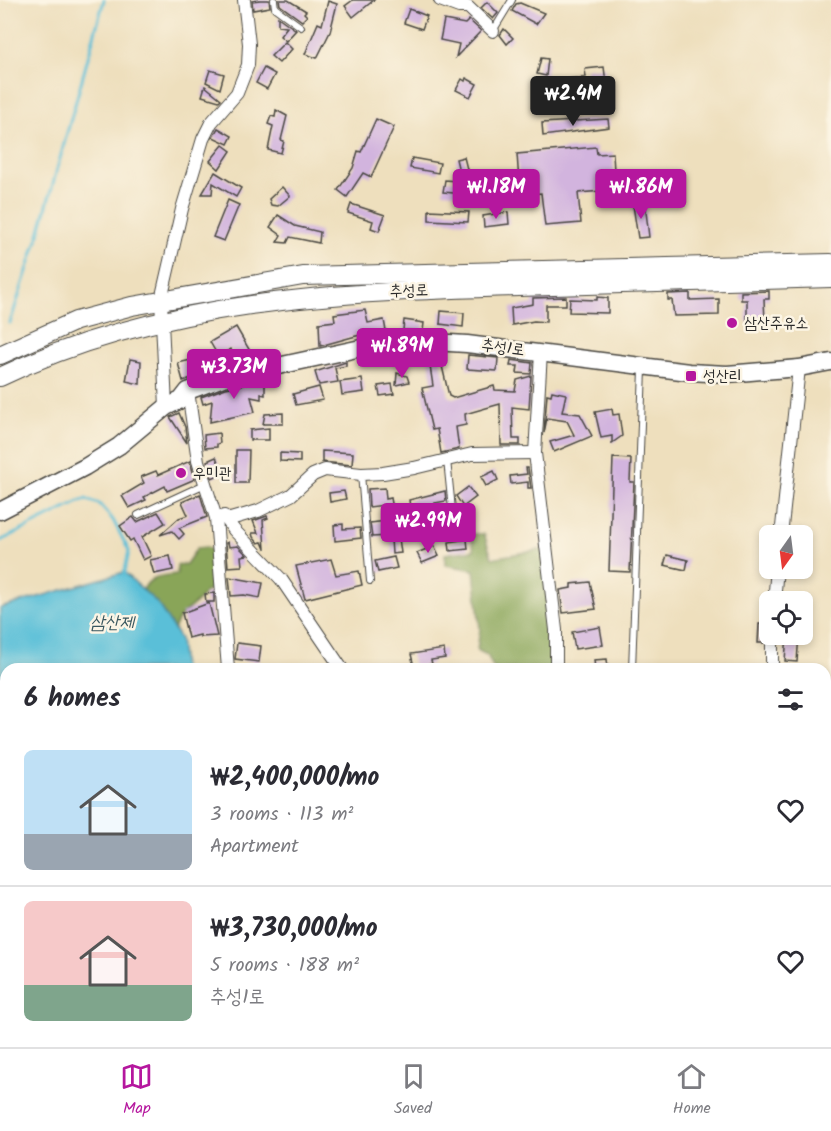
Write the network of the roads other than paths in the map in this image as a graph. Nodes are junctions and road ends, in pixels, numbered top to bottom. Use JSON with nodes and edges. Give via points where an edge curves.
{"nodes":[{"id":1,"x":244,"y":0,"type":"edge"},
{"id":2,"x":274,"y":0,"type":"edge"},
{"id":3,"x":440,"y":0,"type":"edge"},
{"id":4,"x":512,"y":0,"type":"edge"},
{"id":5,"x":301,"y":27,"type":"dead end"},
{"id":6,"x":493,"y":31,"type":"joint"},
{"id":7,"x":831,"y":263,"type":"edge"},
{"id":8,"x":831,"y":278,"type":"edge"},
{"id":9,"x":161,"y":300,"type":"junction"},
{"id":10,"x":162,"y":321,"type":"junction"},
{"id":11,"x":541,"y":353,"type":"junction"},
{"id":12,"x":0,"y":355,"type":"edge"},
{"id":13,"x":831,"y":362,"type":"edge"},
{"id":14,"x":643,"y":365,"type":"junction"},
{"id":15,"x":799,"y":368,"type":"junction"},
{"id":16,"x":0,"y":377,"type":"edge"},
{"id":17,"x":188,"y":391,"type":"junction"},
{"id":18,"x":166,"y":407,"type":"junction"},
{"id":19,"x":535,"y":453,"type":"junction"},
{"id":20,"x":447,"y":459,"type":"junction"},
{"id":21,"x":361,"y":474,"type":"junction"},
{"id":22,"x":206,"y":484,"type":"junction"},
{"id":23,"x":210,"y":500,"type":"junction"},
{"id":24,"x":0,"y":511,"type":"edge"},
{"id":25,"x":138,"y":515,"type":"dead end"},
{"id":26,"x":453,"y":519,"type":"dead end"},
{"id":27,"x":227,"y":520,"type":"junction"},
{"id":28,"x":782,"y":525,"type":"edge"},
{"id":29,"x":369,"y":581,"type":"dead end"},
{"id":30,"x":772,"y":645,"type":"edge"},
{"id":31,"x":228,"y":663,"type":"edge"},
{"id":32,"x":338,"y":663,"type":"edge"},
{"id":33,"x":556,"y":663,"type":"edge"},
{"id":34,"x":632,"y":663,"type":"edge"},
{"id":35,"x":772,"y":663,"type":"edge"}],
"edges":[{"from":1,"to":9,"type":"street","via":[[248,65],[237,93],[212,123],[197,155]]},
{"from":2,"to":5,"type":"lane","via":[[275,8]]},
{"from":3,"to":6,"type":"street","via":[[468,7]]},
{"from":4,"to":6,"type":"lane"},
{"from":7,"to":9,"type":"main road","name":"추성로","via":[[303,276]]},
{"from":8,"to":10,"type":"main road","name":"추성로","via":[[467,288],[304,297]]},
{"from":9,"to":10,"type":"street"},
{"from":9,"to":12,"type":"main road","name":"추성로","via":[[76,321]]},
{"from":10,"to":16,"type":"main road","name":"추성로","via":[[97,337]]},
{"from":10,"to":18,"type":"street"},
{"from":11,"to":14,"type":"street","name":"추성1로"},
{"from":11,"to":17,"type":"street","name":"추성1로","via":[[398,340],[223,378]]},
{"from":11,"to":19,"type":"street"},
{"from":13,"to":15,"type":"street","name":"추성1로"},
{"from":14,"to":15,"type":"street","name":"추성1로","via":[[727,374]]},
{"from":14,"to":34,"type":"lane"},
{"from":15,"to":28,"type":"street"},
{"from":17,"to":18,"type":"street","name":"추성1로","via":[[181,400]]},
{"from":17,"to":22,"type":"street","via":[[198,462]]},
{"from":18,"to":24,"type":"street","name":"추성1로","via":[[85,468]]},
{"from":19,"to":20,"type":"street","via":[[471,454]]},
{"from":19,"to":33,"type":"street","via":[[556,630]]},
{"from":20,"to":21,"type":"street","via":[[406,470]]},
{"from":20,"to":26,"type":"lane"},
{"from":21,"to":27,"type":"street","via":[[318,472],[291,495]]},
{"from":21,"to":29,"type":"lane"},
{"from":22,"to":23,"type":"street"},
{"from":22,"to":25,"type":"lane"},
{"from":23,"to":27,"type":"street"},
{"from":23,"to":31,"type":"street","via":[[216,518]]},
{"from":27,"to":32,"type":"street","via":[[281,579]]},
{"from":30,"to":35,"type":"street"}]}
